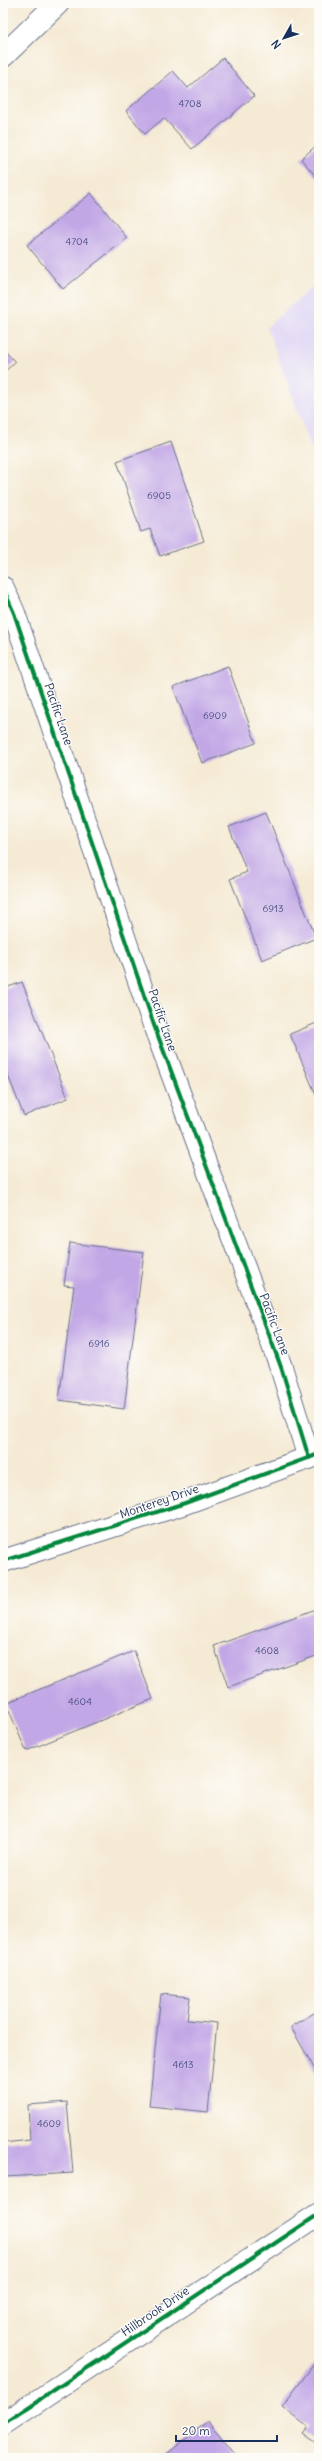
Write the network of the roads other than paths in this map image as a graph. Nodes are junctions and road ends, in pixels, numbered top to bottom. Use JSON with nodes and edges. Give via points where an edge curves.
{"nodes":[{"id":1,"x":58,"y":3,"type":"edge"},
{"id":2,"x":3,"y":56,"type":"edge"},
{"id":3,"x":3,"y":588,"type":"edge"},
{"id":4,"x":314,"y":1456,"type":"edge"},
{"id":5,"x":3,"y":1561,"type":"edge"},
{"id":6,"x":319,"y":2214,"type":"edge"},
{"id":7,"x":3,"y":2424,"type":"edge"}],
"edges":[{"from":1,"to":2,"type":"street"},
{"from":3,"to":4,"type":"street","name":"Pacific Lane","via":[[14,613],[154,1025]]},
{"from":4,"to":5,"type":"street","name":"Monterey Drive","via":[[185,1503]]},
{"from":6,"to":7,"type":"street","name":"Hillbrook Drive"}]}
